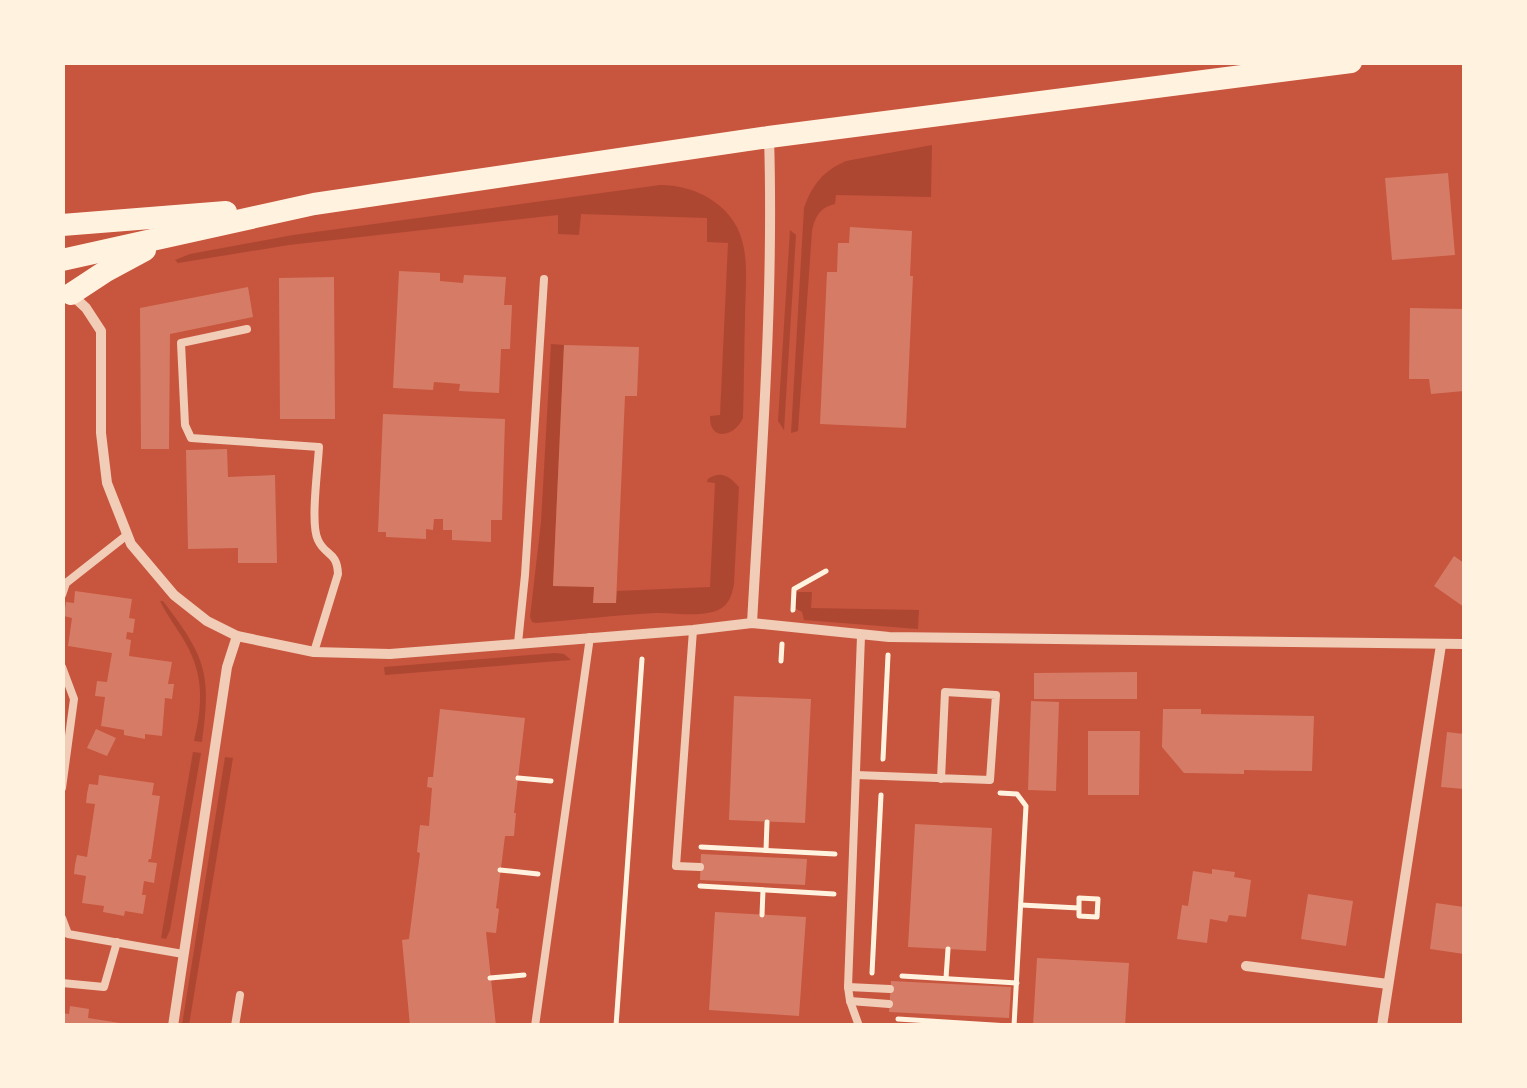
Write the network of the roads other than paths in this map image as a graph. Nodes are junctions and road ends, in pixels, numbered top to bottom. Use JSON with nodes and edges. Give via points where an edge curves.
{"nodes":[{"id":1,"x":1350,"y":62,"type":"edge"},
{"id":2,"x":769,"y":138,"type":"junction"},
{"id":3,"x":314,"y":204,"type":"junction"},
{"id":4,"x":62,"y":226,"type":"edge"},
{"id":5,"x":180,"y":234,"type":"junction"},
{"id":6,"x":62,"y":260,"type":"edge"},
{"id":7,"x":544,"y":279,"type":"dead end"},
{"id":8,"x":71,"y":294,"type":"joint"},
{"id":9,"x":248,"y":328,"type":"dead end"},
{"id":10,"x":127,"y":535,"type":"junction"},
{"id":11,"x":62,"y":595,"type":"edge"},
{"id":12,"x":752,"y":623,"type":"junction"},
{"id":13,"x":693,"y":630,"type":"junction"},
{"id":14,"x":236,"y":636,"type":"junction"},
{"id":15,"x":861,"y":636,"type":"junction"},
{"id":16,"x":590,"y":637,"type":"junction"},
{"id":17,"x":518,"y":644,"type":"junction"},
{"id":18,"x":1441,"y":644,"type":"junction"},
{"id":19,"x":1464,"y":644,"type":"edge"},
{"id":20,"x":314,"y":652,"type":"junction"},
{"id":21,"x":62,"y":667,"type":"edge"},
{"id":22,"x":856,"y":776,"type":"junction"},
{"id":23,"x":941,"y":778,"type":"junction"},
{"id":24,"x":62,"y":788,"type":"edge"},
{"id":25,"x":700,"y":867,"type":"dead end"},
{"id":26,"x":62,"y":918,"type":"edge"},
{"id":27,"x":65,"y":934,"type":"edge"},
{"id":28,"x":117,"y":942,"type":"junction"},
{"id":29,"x":184,"y":954,"type":"junction"},
{"id":30,"x":1246,"y":966,"type":"dead end"},
{"id":31,"x":62,"y":982,"type":"edge"},
{"id":32,"x":1388,"y":984,"type":"junction"},
{"id":33,"x":848,"y":986,"type":"junction"},
{"id":34,"x":890,"y":989,"type":"dead end"},
{"id":35,"x":240,"y":996,"type":"dead end"},
{"id":36,"x":850,"y":1001,"type":"junction"},
{"id":37,"x":889,"y":1004,"type":"dead end"},
{"id":38,"x":858,"y":1021,"type":"edge"},
{"id":39,"x":172,"y":1026,"type":"edge"},
{"id":40,"x":235,"y":1026,"type":"edge"},
{"id":41,"x":534,"y":1026,"type":"edge"},
{"id":42,"x":1382,"y":1026,"type":"edge"}],
"edges":[{"from":1,"to":2,"type":"main road"},
{"from":2,"to":3,"type":"main road"},
{"from":2,"to":12,"type":"street","via":[[772,203]]},
{"from":3,"to":4,"type":"main road"},
{"from":3,"to":5,"type":"main road"},
{"from":5,"to":6,"type":"main road"},
{"from":5,"to":8,"type":"main road"},
{"from":7,"to":17,"type":"lane"},
{"from":8,"to":10,"type":"street","via":[[101,331],[107,482]]},
{"from":9,"to":20,"type":"lane","via":[[181,344],[185,425],[191,438],[319,447],[315,528],[338,574]]},
{"from":10,"to":11,"type":"lane","via":[[66,582]]},
{"from":10,"to":14,"type":"street","via":[[174,595]]},
{"from":12,"to":13,"type":"street"},
{"from":12,"to":15,"type":"street"},
{"from":13,"to":16,"type":"street"},
{"from":13,"to":25,"type":"lane","via":[[676,866]]},
{"from":14,"to":20,"type":"street"},
{"from":14,"to":29,"type":"street"},
{"from":15,"to":18,"type":"street"},
{"from":15,"to":22,"type":"lane"},
{"from":16,"to":17,"type":"street"},
{"from":16,"to":41,"type":"lane"},
{"from":17,"to":20,"type":"street"},
{"from":18,"to":19,"type":"street"},
{"from":18,"to":32,"type":"street"},
{"from":21,"to":24,"type":"lane","via":[[74,699]]},
{"from":22,"to":23,"type":"lane"},
{"from":22,"to":33,"type":"lane"},
{"from":23,"to":23,"type":"lane","via":[[990,780],[996,695],[945,692]]},
{"from":26,"to":27,"type":"lane"},
{"from":27,"to":28,"type":"lane"},
{"from":28,"to":29,"type":"lane"},
{"from":28,"to":31,"type":"lane","via":[[104,987]]},
{"from":29,"to":39,"type":"street"},
{"from":30,"to":32,"type":"street"},
{"from":32,"to":42,"type":"street"},
{"from":33,"to":34,"type":"lane"},
{"from":33,"to":36,"type":"lane"},
{"from":35,"to":40,"type":"lane"},
{"from":36,"to":37,"type":"lane"},
{"from":36,"to":38,"type":"lane"}]}
